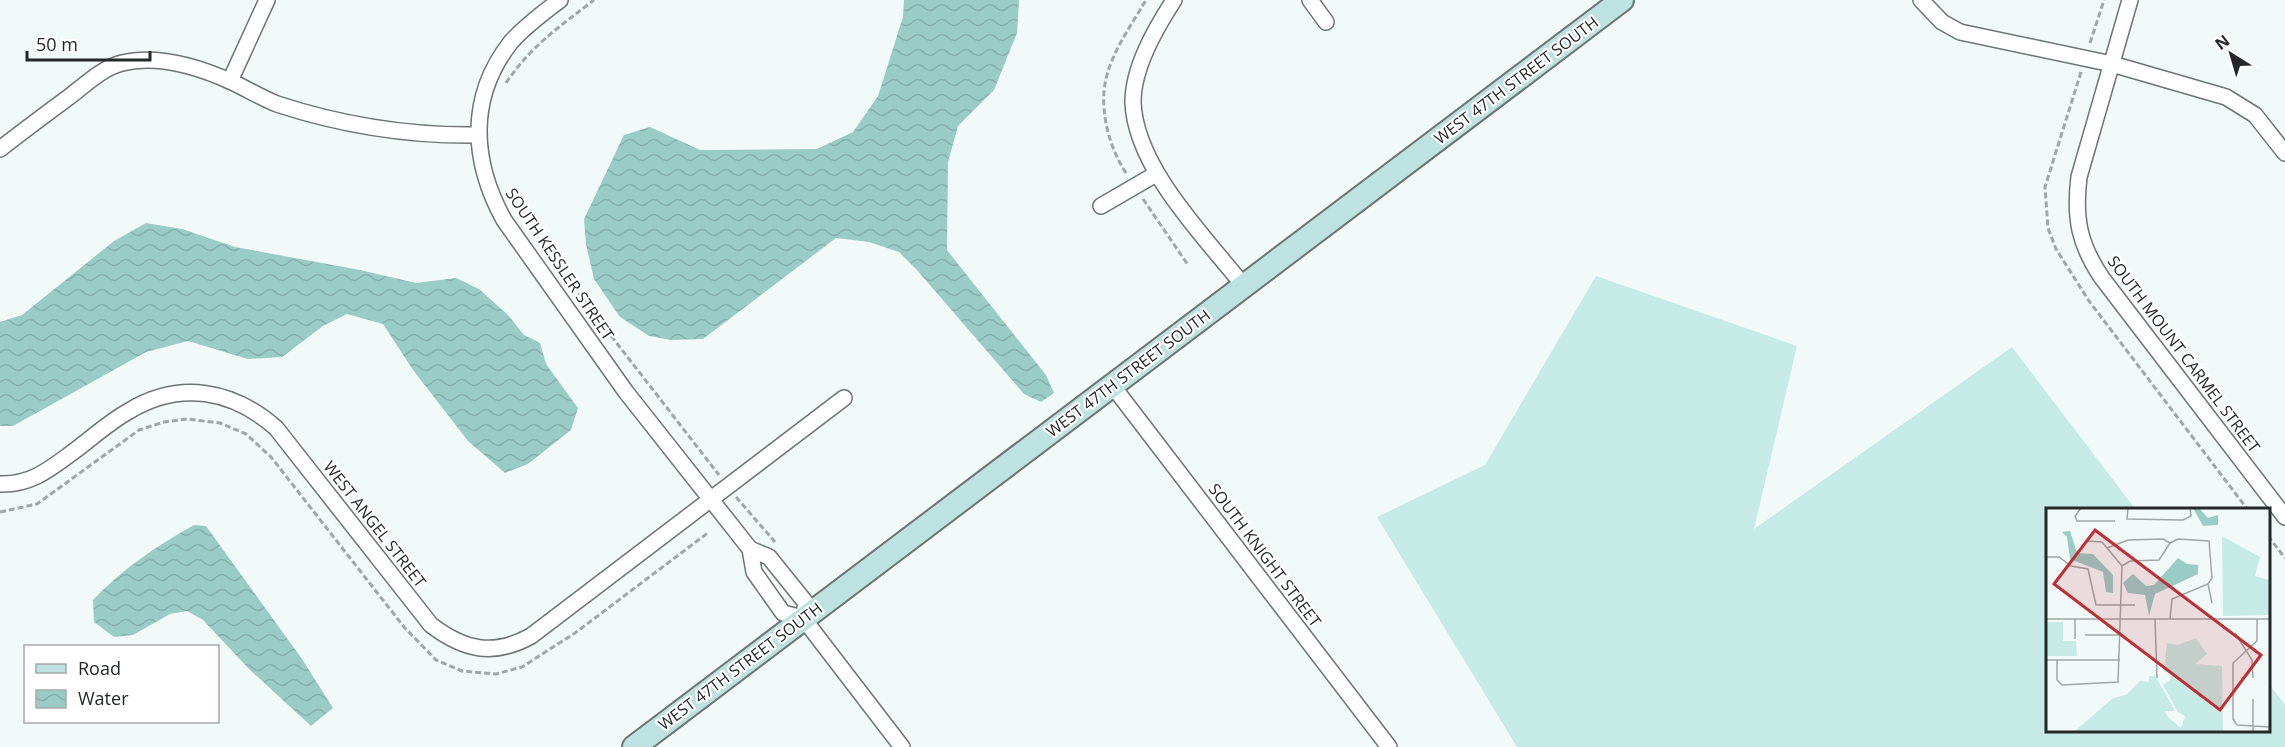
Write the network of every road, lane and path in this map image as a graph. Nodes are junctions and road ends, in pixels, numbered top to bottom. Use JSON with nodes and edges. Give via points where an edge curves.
{"nodes":[{"id":1,"x":267,"y":0,"type":"edge"},
{"id":2,"x":560,"y":0,"type":"edge"},
{"id":3,"x":594,"y":0,"type":"edge"},
{"id":4,"x":1174,"y":0,"type":"edge"},
{"id":5,"x":1310,"y":0,"type":"edge"},
{"id":6,"x":1622,"y":0,"type":"edge"},
{"id":7,"x":1921,"y":0,"type":"edge"},
{"id":8,"x":2130,"y":0,"type":"edge"},
{"id":9,"x":1326,"y":22,"type":"dead end"},
{"id":10,"x":2112,"y":64,"type":"junction"},
{"id":11,"x":230,"y":81,"type":"junction"},
{"id":12,"x":505,"y":85,"type":"dead end"},
{"id":13,"x":478,"y":135,"type":"junction"},
{"id":14,"x":0,"y":149,"type":"edge"},
{"id":15,"x":2285,"y":153,"type":"edge"},
{"id":16,"x":1156,"y":174,"type":"junction"},
{"id":17,"x":1101,"y":206,"type":"dead end"},
{"id":18,"x":560,"y":270,"type":"dead end"},
{"id":19,"x":1243,"y":285,"type":"junction"},
{"id":20,"x":1112,"y":386,"type":"junction"},
{"id":21,"x":844,"y":398,"type":"dead end"},
{"id":22,"x":0,"y":484,"type":"edge"},
{"id":23,"x":728,"y":486,"type":"junction"},
{"id":24,"x":710,"y":499,"type":"junction"},
{"id":25,"x":2285,"y":516,"type":"edge"},
{"id":26,"x":2270,"y":539,"type":"edge"},
{"id":27,"x":776,"y":543,"type":"dead end"},
{"id":28,"x":750,"y":549,"type":"junction"},
{"id":29,"x":2285,"y":558,"type":"edge"},
{"id":30,"x":803,"y":618,"type":"junction"},
{"id":31,"x":634,"y":747,"type":"edge"},
{"id":32,"x":902,"y":747,"type":"edge"},
{"id":33,"x":1389,"y":747,"type":"edge"}],
"edges":[{"from":1,"to":11,"type":"street"},
{"from":2,"to":13,"type":"street","via":[[511,42],[497,64],[486,88]]},
{"from":3,"to":12,"type":"path","via":[[543,39]]},
{"from":4,"to":16,"type":"street","via":[[1154,32],[1133,100],[1142,146]]},
{"from":5,"to":9,"type":"street"},
{"from":6,"to":19,"type":"street","name":"WEST 47TH STREET SOUTH"},
{"from":7,"to":10,"type":"street","via":[[1942,22],[1960,32]]},
{"from":8,"to":10,"type":"street","name":"SOUTH MOUNT CARMEL STREET"},
{"from":10,"to":15,"type":"street","via":[[2241,104],[2255,115]]},
{"from":10,"to":25,"type":"street","name":"SOUTH MOUNT CARMEL STREET","via":[[2076,197],[2077,218],[2088,257]]},
{"from":11,"to":13,"type":"street","via":[[275,103],[324,117],[411,132]]},
{"from":11,"to":14,"type":"street","via":[[166,60],[120,63]]},
{"from":13,"to":24,"type":"street","name":"SOUTH KESSLER STREET","via":[[484,178],[504,220],[626,392]]},
{"from":16,"to":17,"type":"street"},
{"from":16,"to":19,"type":"street"},
{"from":18,"to":23,"type":"path"},
{"from":19,"to":20,"type":"street","name":"WEST 47TH STREET SOUTH"},
{"from":20,"to":30,"type":"street","name":"WEST 47TH STREET SOUTH"},
{"from":20,"to":33,"type":"street","name":"SOUTH KNIGHT STREET"},
{"from":21,"to":23,"type":"street","name":"WEST ANGEL STREET"},
{"from":22,"to":24,"type":"street","name":"WEST ANGEL STREET","via":[[42,475],[128,411],[148,401],[193,392],[218,395],[260,414],[276,429],[431,625],[465,646],[483,649],[517,644],[531,636]]},
{"from":23,"to":24,"type":"street","name":"WEST ANGEL STREET"},
{"from":23,"to":27,"type":"path"},
{"from":24,"to":28,"type":"street","name":"SOUTH KESSLER STREET"},
{"from":26,"to":29,"type":"path"},
{"from":28,"to":30,"type":"street","name":"SOUTH KESSLER STREET","via":[[754,572],[783,613]]},
{"from":28,"to":30,"type":"street","name":"SOUTH KESSLER STREET","via":[[770,556],[806,603]]},
{"from":30,"to":31,"type":"street","name":"WEST 47TH STREET SOUTH"},
{"from":30,"to":32,"type":"street","name":"SOUTH KESSLER STREET"}]}
